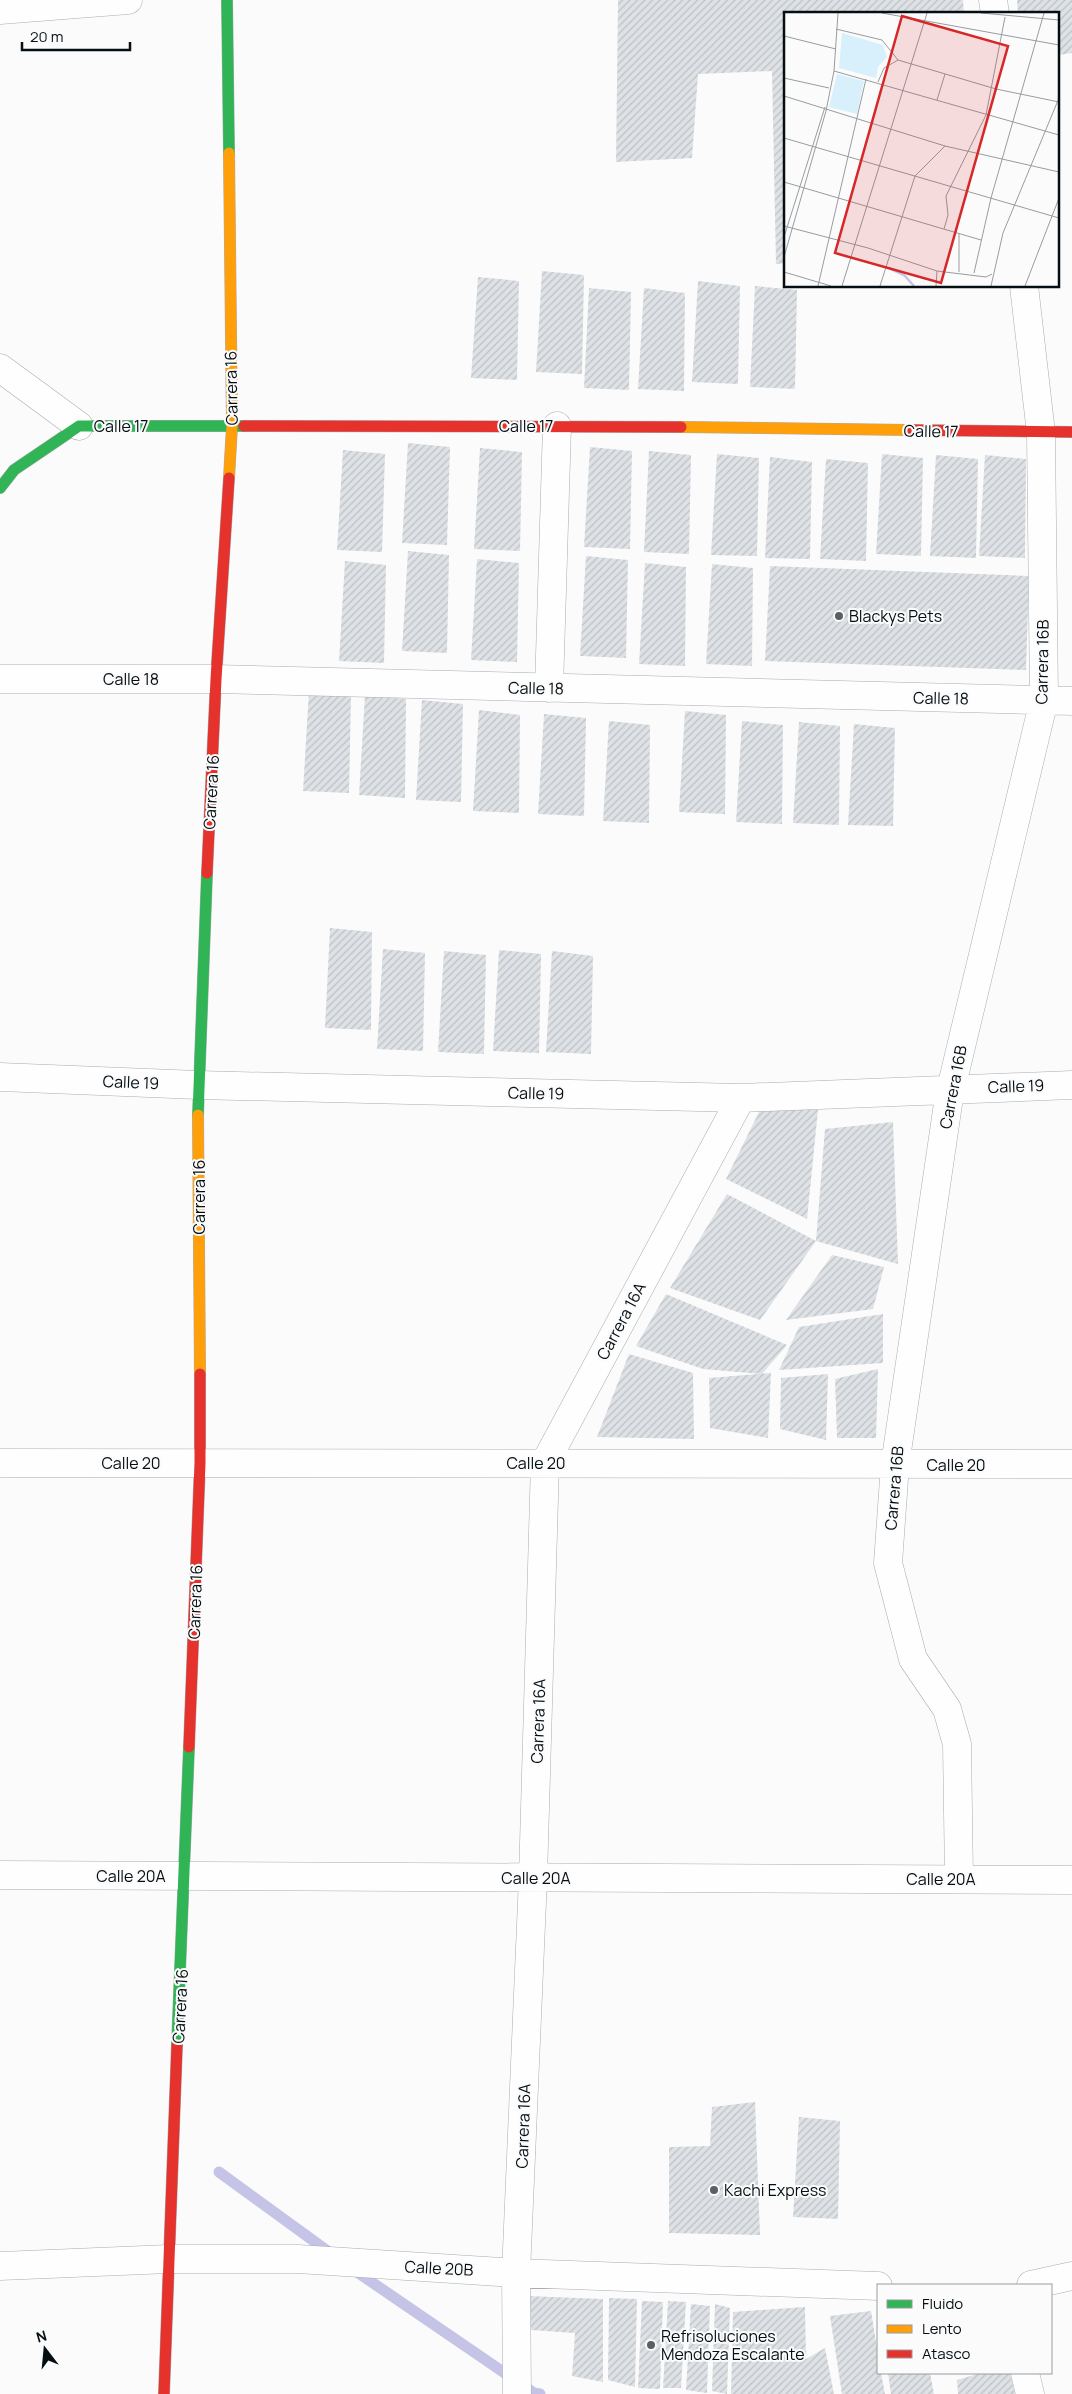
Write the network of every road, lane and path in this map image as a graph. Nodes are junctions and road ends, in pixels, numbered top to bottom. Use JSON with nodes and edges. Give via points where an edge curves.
{"nodes":[{"id":1,"x":128,"y":0,"type":"edge"},
{"id":2,"x":227,"y":0,"type":"edge"},
{"id":3,"x":0,"y":10,"type":"edge"},
{"id":4,"x":1024,"y":288,"type":"edge"},
{"id":5,"x":0,"y":368,"type":"edge"},
{"id":6,"x":79,"y":426,"type":"junction"},
{"id":7,"x":232,"y":426,"type":"junction"},
{"id":8,"x":557,"y":426,"type":"junction"},
{"id":9,"x":1072,"y":432,"type":"edge"},
{"id":10,"x":1041,"y":433,"type":"junction"},
{"id":11,"x":0,"y":488,"type":"edge"},
{"id":12,"x":0,"y":679,"type":"edge"},
{"id":13,"x":216,"y":679,"type":"junction"},
{"id":14,"x":549,"y":688,"type":"junction"},
{"id":15,"x":1044,"y":700,"type":"junction"},
{"id":16,"x":1072,"y":701,"type":"edge"},
{"id":17,"x":0,"y":1077,"type":"edge"},
{"id":18,"x":198,"y":1085,"type":"junction"},
{"id":19,"x":1072,"y":1085,"type":"edge"},
{"id":20,"x":951,"y":1088,"type":"junction"},
{"id":21,"x":741,"y":1098,"type":"junction"},
{"id":22,"x":0,"y":1463,"type":"edge"},
{"id":23,"x":200,"y":1463,"type":"junction"},
{"id":24,"x":545,"y":1463,"type":"junction"},
{"id":25,"x":1072,"y":1464,"type":"edge"},
{"id":26,"x":895,"y":1465,"type":"junction"},
{"id":27,"x":0,"y":1876,"type":"edge"},
{"id":28,"x":186,"y":1876,"type":"junction"},
{"id":29,"x":533,"y":1878,"type":"junction"},
{"id":30,"x":959,"y":1879,"type":"junction"},
{"id":31,"x":1072,"y":1880,"type":"edge"},
{"id":32,"x":169,"y":2259,"type":"junction"},
{"id":33,"x":0,"y":2266,"type":"edge"},
{"id":34,"x":516,"y":2273,"type":"junction"},
{"id":35,"x":1072,"y":2276,"type":"edge"},
{"id":36,"x":1036,"y":2284,"type":"edge"},
{"id":37,"x":877,"y":2286,"type":"edge"},
{"id":38,"x":1026,"y":2374,"type":"edge"},
{"id":39,"x":164,"y":2394,"type":"edge"},
{"id":40,"x":518,"y":2394,"type":"edge"},
{"id":41,"x":1030,"y":2394,"type":"edge"}],
"edges":[{"from":1,"to":3,"type":"street"},
{"from":2,"to":7,"type":"street","name":"Carrera 16"},
{"from":4,"to":10,"type":"street","name":"Carrera 16B"},
{"from":5,"to":6,"type":"street","name":"Calle 17"},
{"from":6,"to":7,"type":"street","name":"Calle 17"},
{"from":6,"to":11,"type":"street","via":[[14,470]]},
{"from":7,"to":8,"type":"street","name":"Calle 17"},
{"from":7,"to":13,"type":"street","name":"Carrera 16"},
{"from":8,"to":10,"type":"street","name":"Calle 17"},
{"from":8,"to":14,"type":"street"},
{"from":9,"to":10,"type":"street","name":"Calle 17"},
{"from":10,"to":15,"type":"street","name":"Carrera 16B"},
{"from":12,"to":13,"type":"street","name":"Calle 18"},
{"from":13,"to":14,"type":"street","name":"Calle 18"},
{"from":13,"to":18,"type":"street","name":"Carrera 16"},
{"from":14,"to":15,"type":"street","name":"Calle 18"},
{"from":15,"to":16,"type":"street","name":"Calle 18"},
{"from":15,"to":20,"type":"street","name":"Carrera 16B"},
{"from":17,"to":18,"type":"street","name":"Calle 19"},
{"from":18,"to":21,"type":"street","name":"Calle 19"},
{"from":18,"to":23,"type":"street","name":"Carrera 16"},
{"from":19,"to":20,"type":"street","name":"Calle 19"},
{"from":20,"to":21,"type":"street","name":"Calle 19"},
{"from":20,"to":26,"type":"street","name":"Carrera 16B"},
{"from":21,"to":24,"type":"street","name":"Carrera 16A"},
{"from":22,"to":23,"type":"street","name":"Calle 20"},
{"from":23,"to":24,"type":"street","name":"Calle 20"},
{"from":23,"to":28,"type":"street","name":"Carrera 16"},
{"from":24,"to":26,"type":"street","name":"Calle 20"},
{"from":24,"to":29,"type":"street","name":"Carrera 16A"},
{"from":25,"to":26,"type":"street","name":"Calle 20"},
{"from":26,"to":30,"type":"street","name":"Carrera 16B","via":[[888,1563],[913,1659],[946,1708],[957,1744]]},
{"from":27,"to":28,"type":"street","name":"Calle 20A"},
{"from":28,"to":29,"type":"street","name":"Calle 20A"},
{"from":28,"to":32,"type":"street","name":"Carrera 16"},
{"from":29,"to":30,"type":"street","name":"Calle 20A"},
{"from":29,"to":34,"type":"street","name":"Carrera 16A"},
{"from":30,"to":31,"type":"street","name":"Calle 20A"},
{"from":32,"to":33,"type":"street","name":"Calle 20B"},
{"from":32,"to":34,"type":"street","name":"Calle 20B","via":[[298,2259]]},
{"from":32,"to":39,"type":"street","name":"Carrera 16"},
{"from":34,"to":37,"type":"street","name":"Calle 20B"},
{"from":34,"to":40,"type":"street","name":"Carrera 16A"},
{"from":35,"to":36,"type":"street"},
{"from":38,"to":41,"type":"street"}]}
